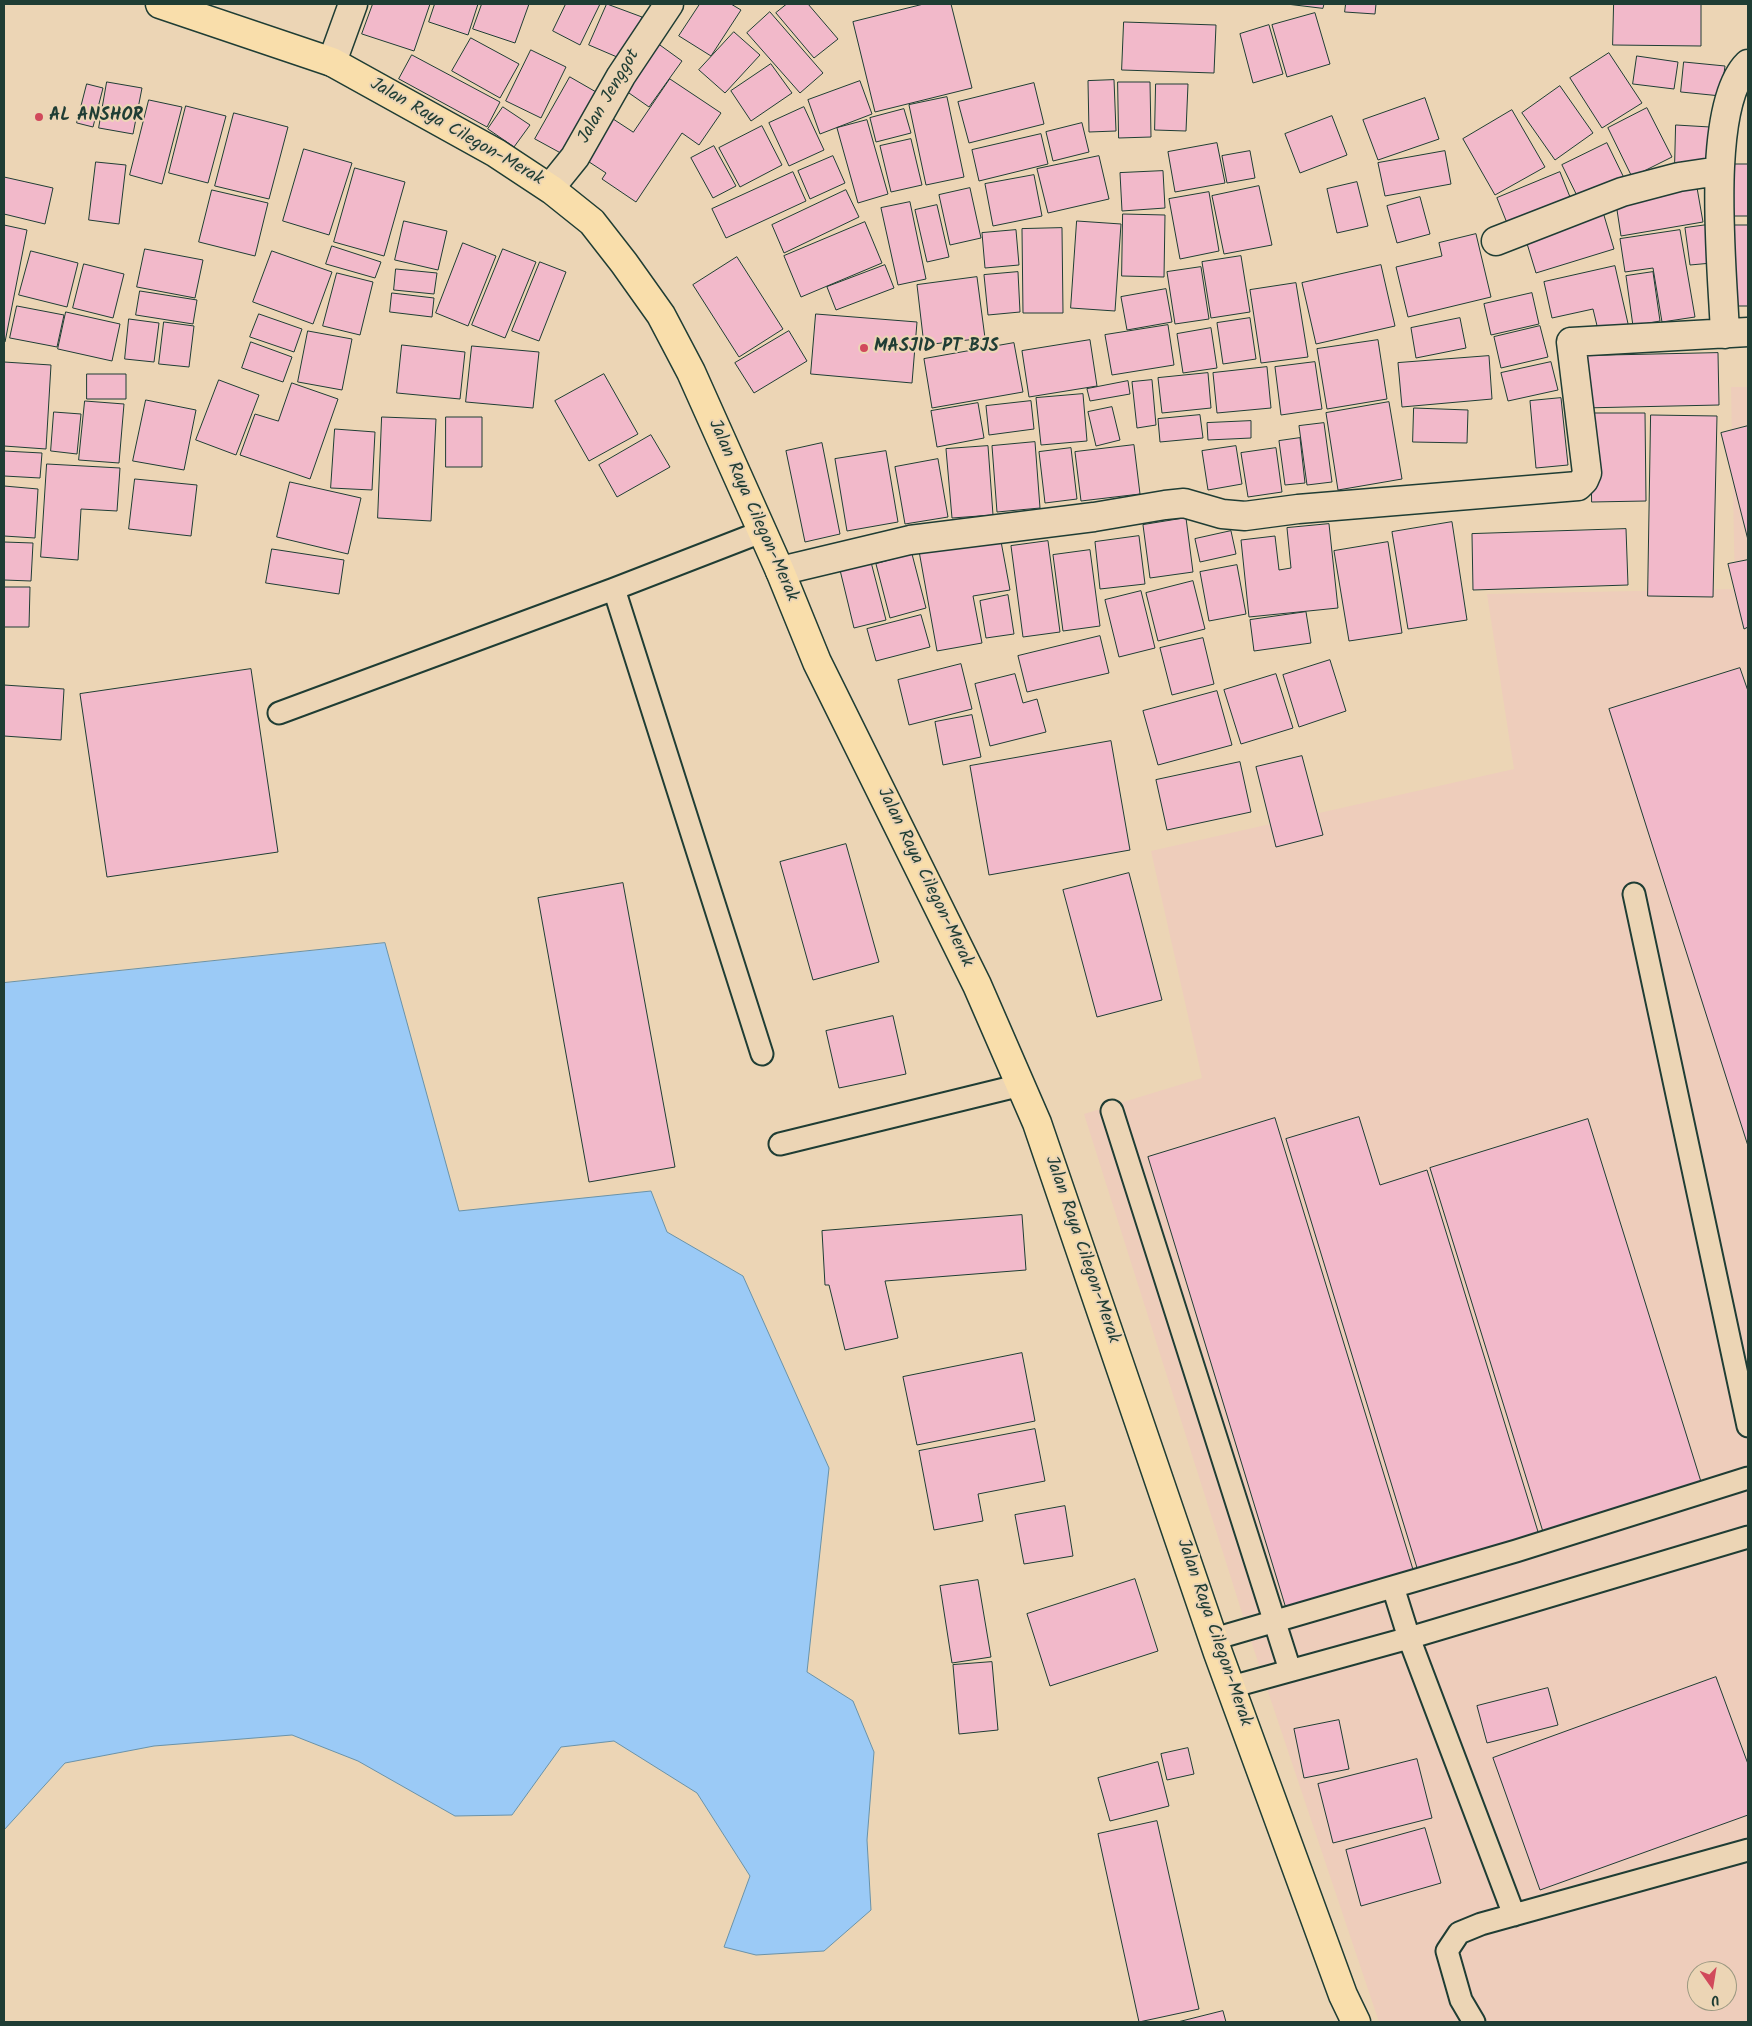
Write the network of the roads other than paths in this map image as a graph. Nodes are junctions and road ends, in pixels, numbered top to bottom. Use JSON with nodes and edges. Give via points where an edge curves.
{"nodes":[{"id":1,"x":160,"y":4,"type":"edge"},
{"id":2,"x":353,"y":4,"type":"edge"},
{"id":3,"x":669,"y":4,"type":"edge"},
{"id":4,"x":1748,"y":59,"type":"edge"},
{"id":5,"x":332,"y":62,"type":"junction"},
{"id":6,"x":1719,"y":171,"type":"junction"},
{"id":7,"x":550,"y":188,"type":"junction"},
{"id":8,"x":1496,"y":241,"type":"dead end"},
{"id":9,"x":1737,"y":333,"type":"edge"},
{"id":10,"x":761,"y":532,"type":"junction"},
{"id":11,"x":780,"y":571,"type":"junction"},
{"id":12,"x":614,"y":589,"type":"junction"},
{"id":13,"x":279,"y":712,"type":"dead end"},
{"id":14,"x":1634,"y":894,"type":"dead end"},
{"id":15,"x":762,"y":1054,"type":"dead end"},
{"id":16,"x":1021,"y":1085,"type":"junction"},
{"id":17,"x":1112,"y":1111,"type":"dead end"},
{"id":18,"x":780,"y":1144,"type":"dead end"},
{"id":19,"x":1748,"y":1426,"type":"edge"},
{"id":20,"x":1748,"y":1478,"type":"edge"},
{"id":21,"x":1748,"y":1538,"type":"edge"},
{"id":22,"x":1393,"y":1587,"type":"junction"},
{"id":23,"x":1275,"y":1621,"type":"junction"},
{"id":24,"x":1409,"y":1638,"type":"junction"},
{"id":25,"x":1214,"y":1639,"type":"junction"},
{"id":26,"x":1290,"y":1670,"type":"junction"},
{"id":27,"x":1231,"y":1687,"type":"junction"},
{"id":28,"x":1748,"y":1850,"type":"edge"},
{"id":29,"x":1514,"y":1915,"type":"junction"},
{"id":30,"x":1356,"y":2022,"type":"edge"},
{"id":31,"x":1474,"y":2022,"type":"edge"}],
"edges":[{"from":1,"to":5,"type":"highway","name":"Jalan Raya Cilegon-Merak"},
{"from":2,"to":5,"type":"street"},
{"from":3,"to":7,"type":"street","name":"Jalan Jenggot","via":[[621,76],[575,158]]},
{"from":4,"to":6,"type":"street","via":[[1730,99]]},
{"from":5,"to":7,"type":"highway","name":"Jalan Raya Cilegon-Merak","via":[[436,118]]},
{"from":6,"to":8,"type":"street","via":[[1679,177],[1622,192]]},
{"from":6,"to":9,"type":"street"},
{"from":7,"to":10,"type":"highway","name":"Jalan Raya Cilegon-Merak","via":[[592,222],[661,315],[691,372]]},
{"from":9,"to":11,"type":"street","via":[[1571,342],[1586,473],[1578,486],[1244,516],[1222,514],[1184,503],[910,540]]},
{"from":10,"to":11,"type":"highway","name":"Jalan Raya Cilegon-Merak"},
{"from":10,"to":12,"type":"lane"},
{"from":11,"to":16,"type":"highway","name":"Jalan Raya Cilegon-Merak","via":[[816,662],[977,986]]},
{"from":12,"to":13,"type":"lane"},
{"from":12,"to":15,"type":"lane"},
{"from":14,"to":19,"type":"lane"},
{"from":16,"to":18,"type":"lane"},
{"from":16,"to":25,"type":"highway","name":"Jalan Raya Cilegon-Merak","via":[[1037,1123]]},
{"from":17,"to":23,"type":"lane"},
{"from":20,"to":22,"type":"lane"},
{"from":21,"to":24,"type":"lane"},
{"from":22,"to":23,"type":"lane"},
{"from":22,"to":24,"type":"lane"},
{"from":23,"to":25,"type":"lane"},
{"from":23,"to":26,"type":"lane"},
{"from":24,"to":26,"type":"lane"},
{"from":24,"to":29,"type":"lane"},
{"from":25,"to":27,"type":"highway","name":"Jalan Raya Cilegon-Merak"},
{"from":26,"to":27,"type":"lane"},
{"from":27,"to":30,"type":"highway","name":"Jalan Raya Cilegon-Merak","via":[[1343,1995]]},
{"from":28,"to":29,"type":"lane"},
{"from":29,"to":31,"type":"lane","via":[[1459,1933],[1447,1952],[1461,2000]]}]}
